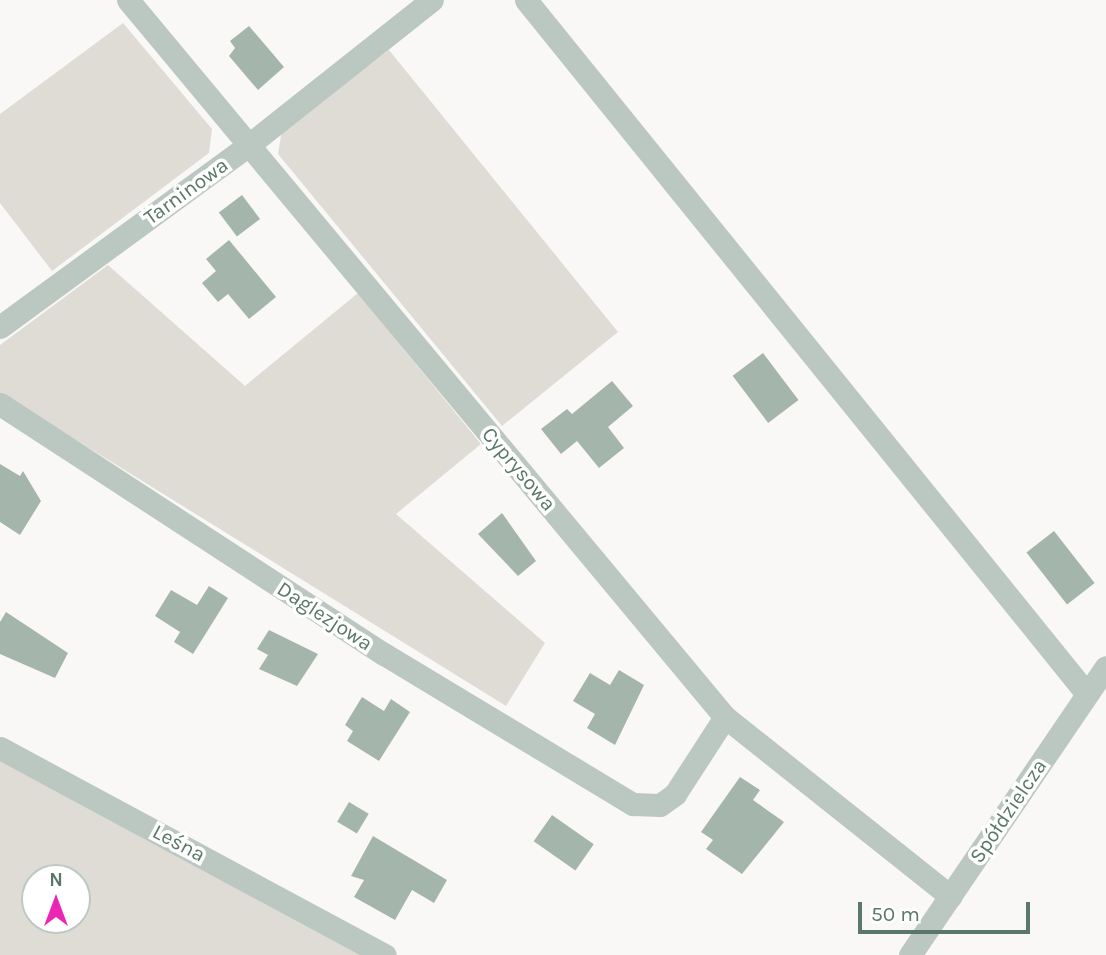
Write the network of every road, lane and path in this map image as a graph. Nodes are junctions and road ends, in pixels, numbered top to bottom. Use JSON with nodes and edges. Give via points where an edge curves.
{"nodes":[{"id":1,"x":128,"y":0,"type":"edge"},
{"id":2,"x":432,"y":0,"type":"edge"},
{"id":3,"x":526,"y":0,"type":"edge"},
{"id":4,"x":250,"y":144,"type":"junction"},
{"id":5,"x":0,"y":327,"type":"edge"},
{"id":6,"x":0,"y":404,"type":"edge"},
{"id":7,"x":1106,"y":667,"type":"edge"},
{"id":8,"x":1087,"y":694,"type":"junction"},
{"id":9,"x":724,"y":717,"type":"junction"},
{"id":10,"x":0,"y":748,"type":"edge"},
{"id":11,"x":950,"y":896,"type":"junction"},
{"id":12,"x":385,"y":955,"type":"edge"},
{"id":13,"x":910,"y":955,"type":"edge"}],
"edges":[{"from":1,"to":4,"type":"street","name":"Cyprysowa"},
{"from":2,"to":4,"type":"street","name":"Tarninowa"},
{"from":3,"to":8,"type":"street"},
{"from":4,"to":5,"type":"street","name":"Tarninowa"},
{"from":4,"to":9,"type":"street","name":"Cyprysowa"},
{"from":6,"to":9,"type":"street","name":"Daglezjowa","via":[[396,661],[633,804],[660,805],[688,777]]},
{"from":7,"to":8,"type":"street","name":"Spółdzielcza"},
{"from":8,"to":11,"type":"street","name":"Spółdzielcza"},
{"from":9,"to":11,"type":"street","name":"Cyprysowa"},
{"from":10,"to":12,"type":"street","name":"Leśna"},
{"from":11,"to":13,"type":"street","name":"Spółdzielcza"}]}
